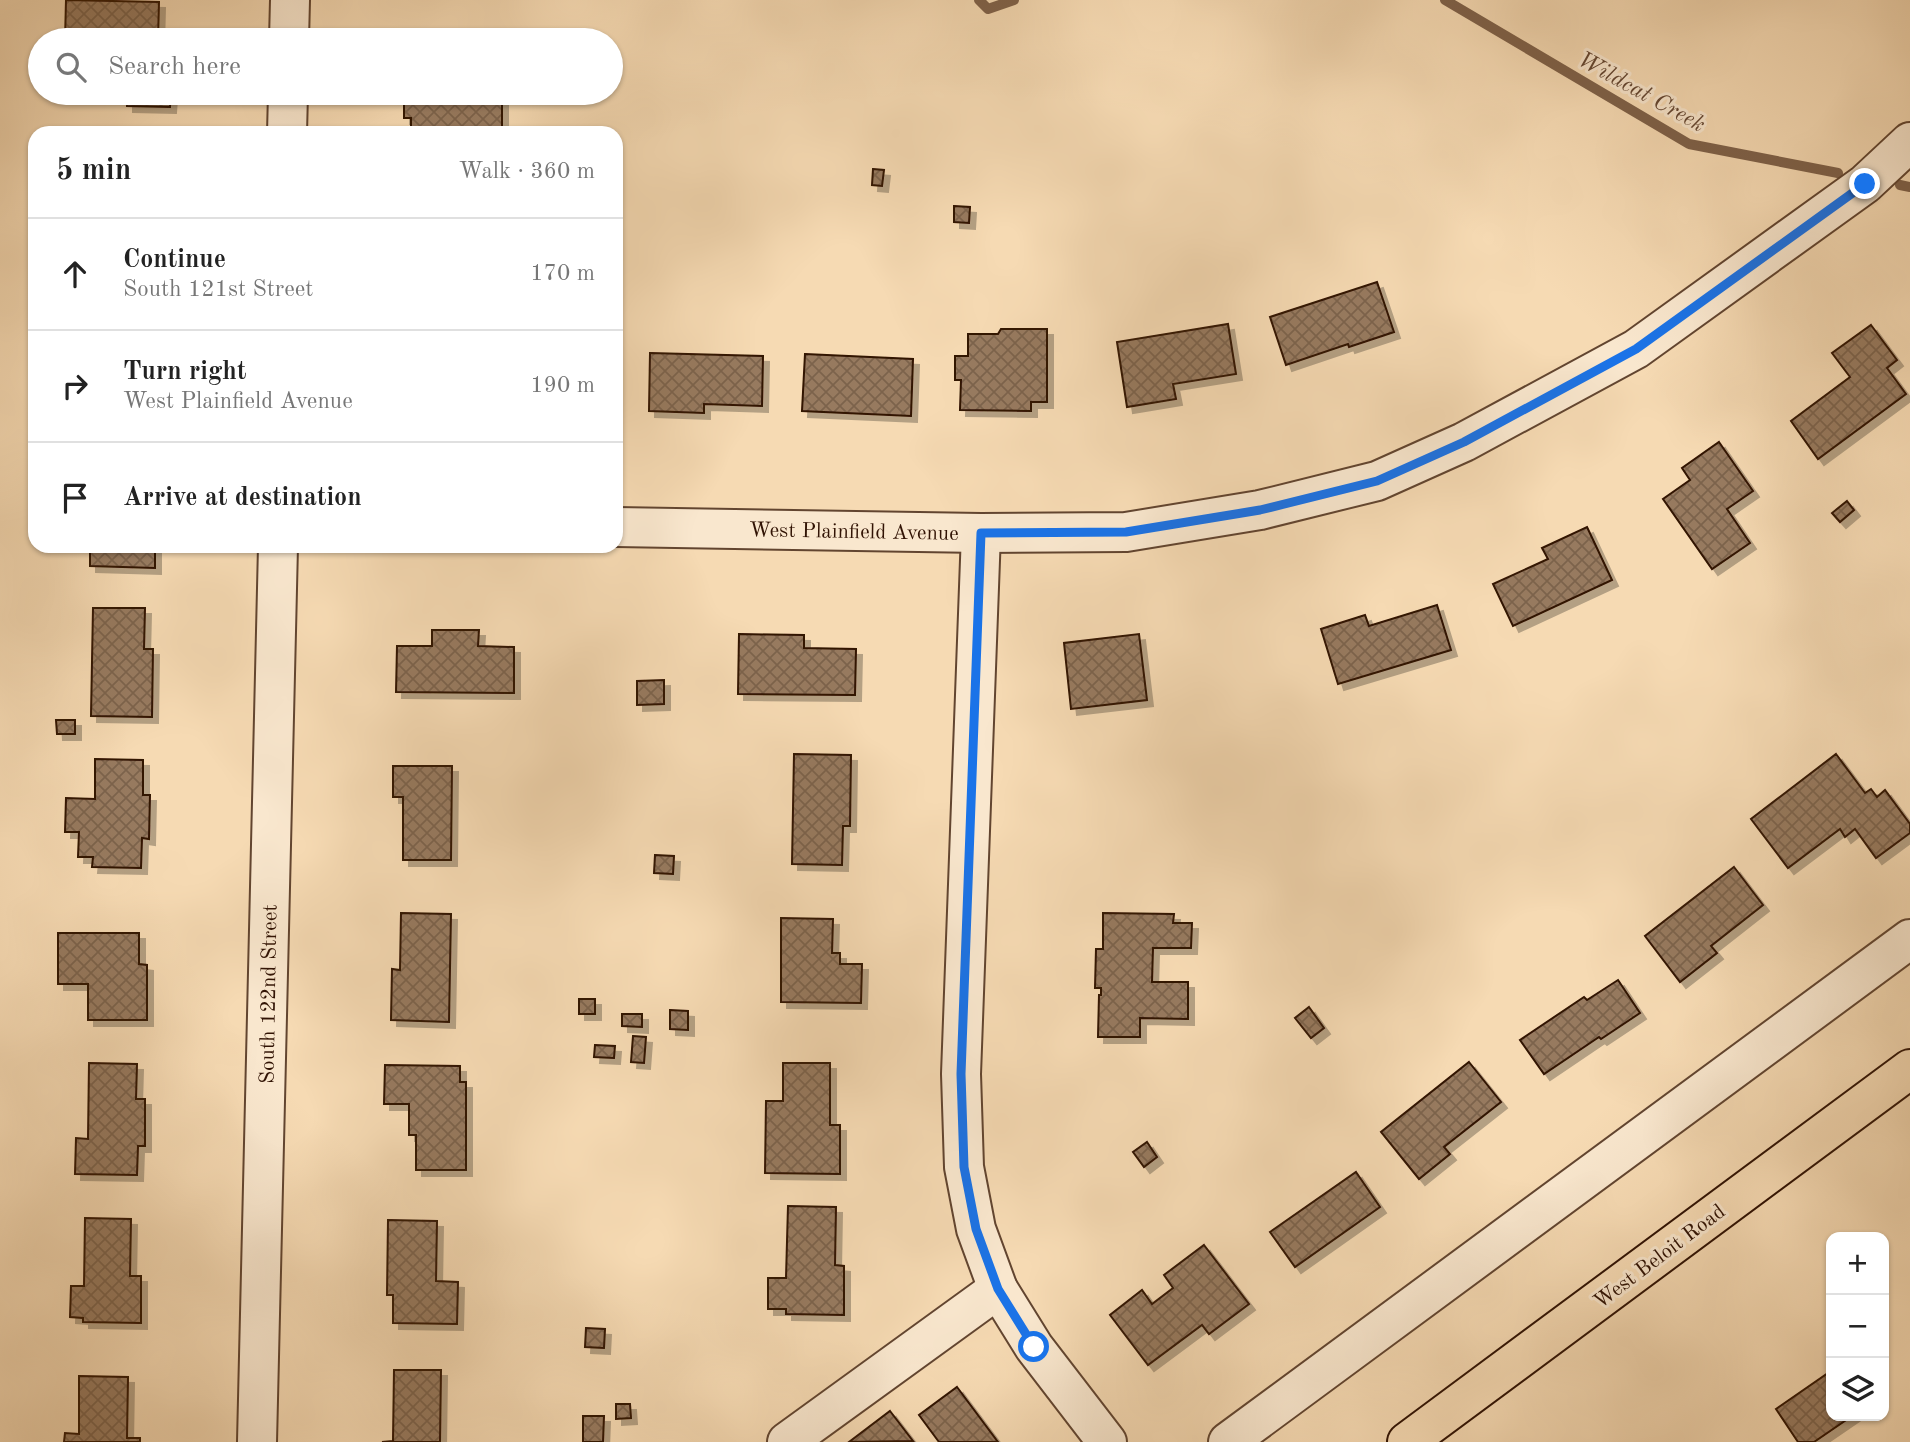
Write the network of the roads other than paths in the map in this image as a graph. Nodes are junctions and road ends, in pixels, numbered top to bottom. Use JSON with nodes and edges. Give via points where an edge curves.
{"nodes":[{"id":1,"x":290,"y":0,"type":"edge"},
{"id":2,"x":289,"y":28,"type":"edge"},
{"id":3,"x":288,"y":105,"type":"edge"},
{"id":4,"x":287,"y":126,"type":"edge"},
{"id":5,"x":1910,"y":142,"type":"edge"},
{"id":6,"x":623,"y":527,"type":"edge"},
{"id":7,"x":981,"y":533,"type":"junction"},
{"id":8,"x":278,"y":553,"type":"edge"},
{"id":9,"x":1910,"y":939,"type":"edge"},
{"id":10,"x":1910,"y":1069,"type":"edge"},
{"id":11,"x":998,"y":1289,"type":"junction"},
{"id":12,"x":257,"y":1442,"type":"edge"},
{"id":13,"x":787,"y":1442,"type":"edge"},
{"id":14,"x":1107,"y":1442,"type":"edge"},
{"id":15,"x":1228,"y":1442,"type":"edge"},
{"id":16,"x":1407,"y":1442,"type":"edge"}],
"edges":[{"from":1,"to":2,"type":"street"},
{"from":3,"to":4,"type":"street"},
{"from":5,"to":7,"type":"street","name":"West Plainfield Avenue","via":[[1865,184],[1636,349],[1464,442],[1377,481],[1260,510],[1126,532]]},
{"from":6,"to":7,"type":"street","name":"West Plainfield Avenue"},
{"from":7,"to":11,"type":"street","via":[[961,1074],[964,1167],[976,1229]]},
{"from":8,"to":12,"type":"street","name":"South 122nd Street"},
{"from":9,"to":15,"type":"street"},
{"from":10,"to":16,"type":"main road","name":"West Beloit Road"},
{"from":11,"to":13,"type":"street"},
{"from":11,"to":14,"type":"street","via":[[1034,1347]]}]}
